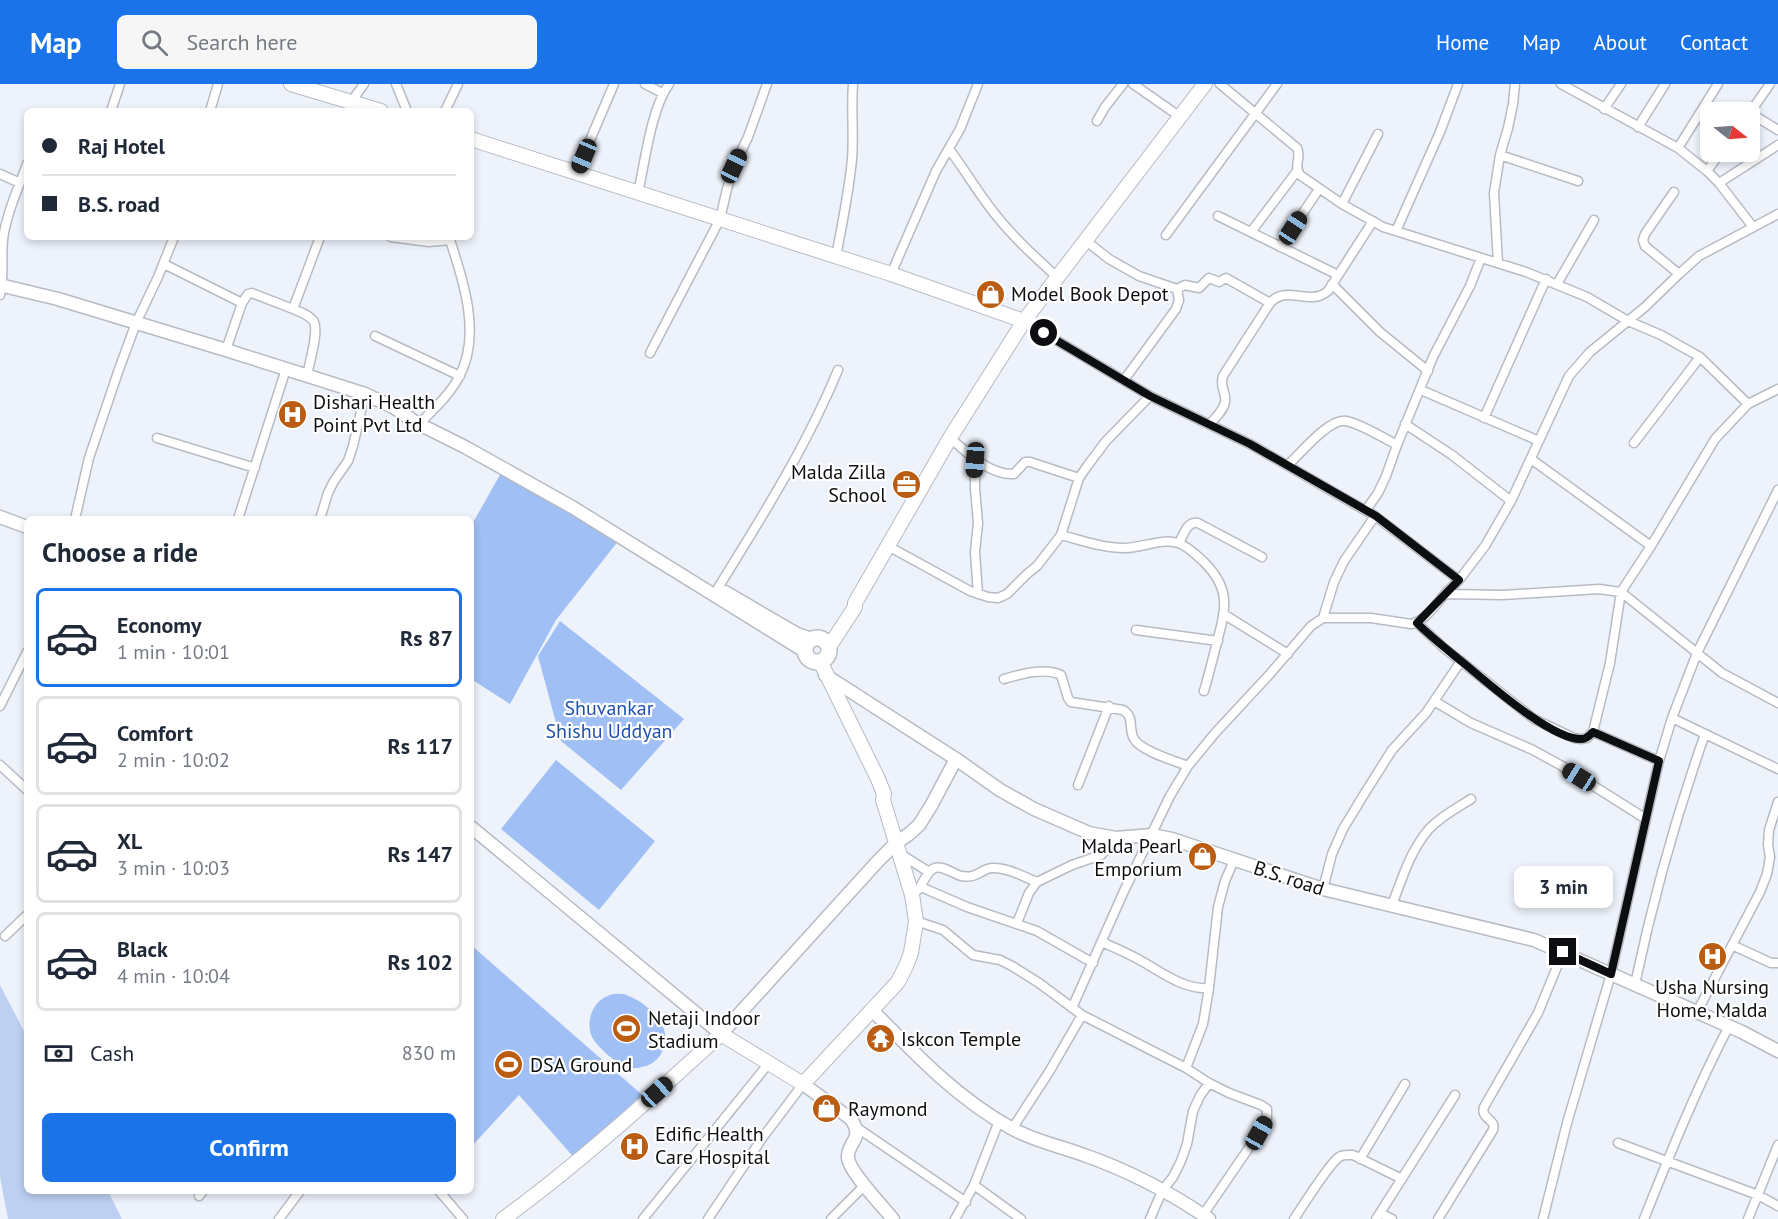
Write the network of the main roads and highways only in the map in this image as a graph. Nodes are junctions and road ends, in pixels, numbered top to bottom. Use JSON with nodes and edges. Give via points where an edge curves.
{"nodes":[{"id":1,"x":291,"y":84,"type":"edge"},
{"id":2,"x":1205,"y":84,"type":"edge"},
{"id":3,"x":371,"y":108,"type":"edge"},
{"id":4,"x":474,"y":140,"type":"edge"},
{"id":5,"x":1024,"y":321,"type":"junction"},
{"id":6,"x":503,"y":1219,"type":"edge"}],
"edges":[{"from":1,"to":3,"type":"main road"},
{"from":2,"to":5,"type":"main road"},
{"from":4,"to":5,"type":"main road","via":[[891,274]]},
{"from":5,"to":6,"type":"main road","via":[[950,438],[855,603],[851,603],[819,656],[883,800],[897,848],[916,891],[911,953],[898,982],[803,1084],[721,1034],[550,1184]]}]}
